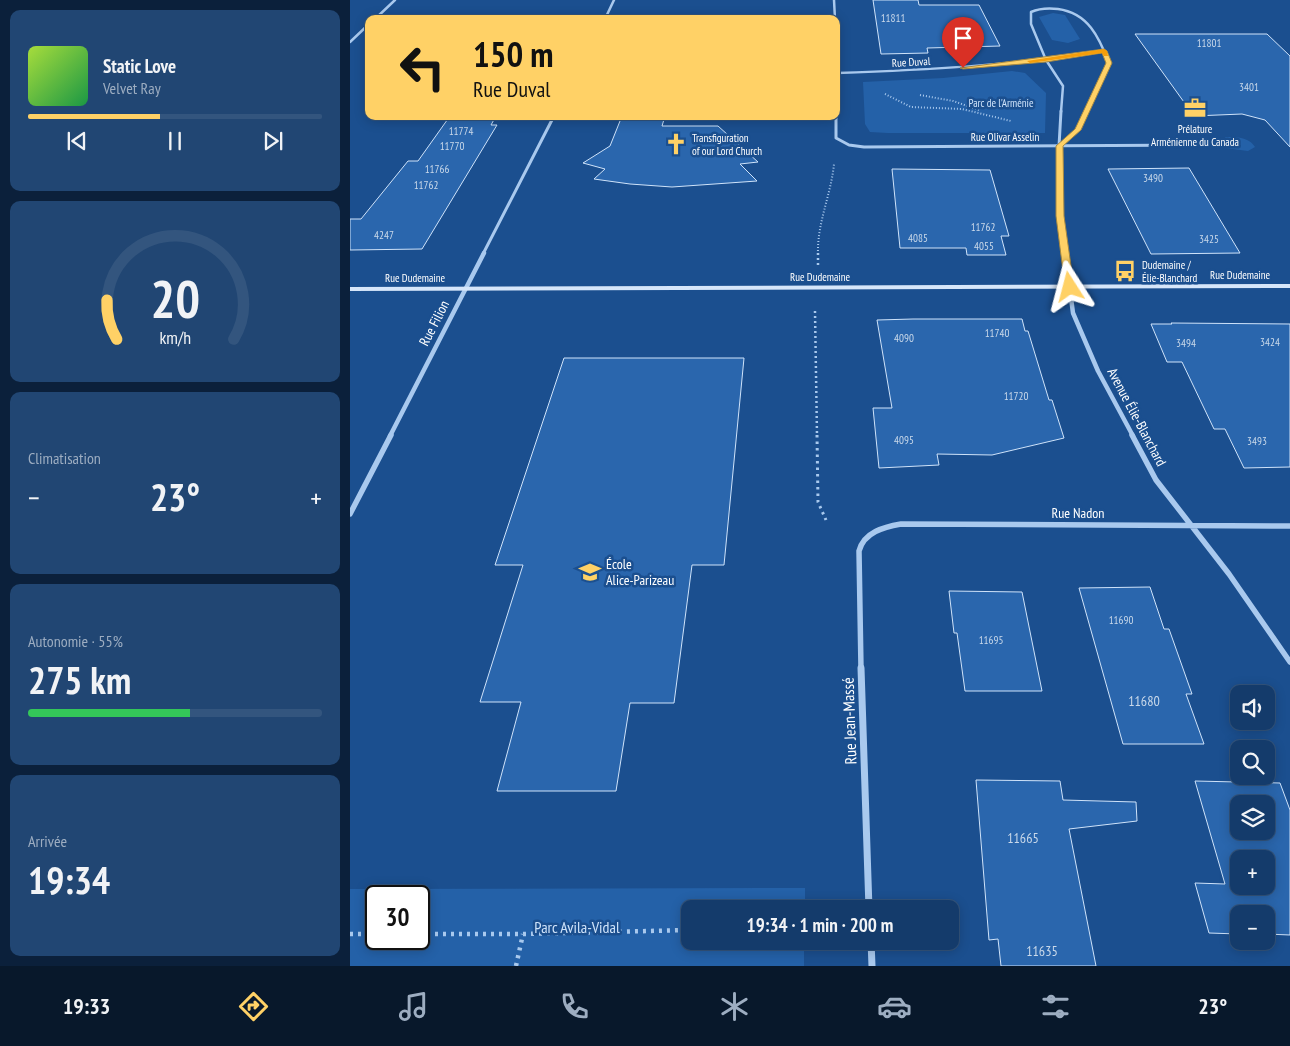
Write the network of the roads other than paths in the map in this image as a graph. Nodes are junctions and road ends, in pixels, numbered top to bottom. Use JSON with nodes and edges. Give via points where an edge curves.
{"nodes":[{"id":1,"x":395,"y":0,"type":"edge"},
{"id":2,"x":614,"y":0,"type":"edge"},
{"id":3,"x":834,"y":0,"type":"edge"},
{"id":4,"x":379,"y":15,"type":"edge"},
{"id":5,"x":607,"y":15,"type":"edge"},
{"id":6,"x":834,"y":15,"type":"edge"},
{"id":7,"x":365,"y":28,"type":"edge"},
{"id":8,"x":350,"y":42,"type":"edge"},
{"id":9,"x":1104,"y":51,"type":"junction"},
{"id":10,"x":1046,"y":60,"type":"junction"},
{"id":11,"x":840,"y":73,"type":"edge"},
{"id":12,"x":552,"y":120,"type":"edge"},
{"id":13,"x":836,"y":120,"type":"edge"},
{"id":14,"x":1207,"y":145,"type":"dead end"},
{"id":15,"x":1059,"y":146,"type":"junction"},
{"id":16,"x":1290,"y":286,"type":"edge"},
{"id":17,"x":1070,"y":287,"type":"junction"},
{"id":18,"x":350,"y":289,"type":"edge"},
{"id":19,"x":464,"y":289,"type":"junction"},
{"id":20,"x":350,"y":514,"type":"edge"},
{"id":21,"x":1190,"y":525,"type":"junction"},
{"id":22,"x":1290,"y":526,"type":"edge"},
{"id":23,"x":868,"y":536,"type":"joint"},
{"id":24,"x":1290,"y":662,"type":"edge"},
{"id":25,"x":870,"y":900,"type":"edge"},
{"id":26,"x":871,"y":950,"type":"edge"},
{"id":27,"x":872,"y":966,"type":"edge"}],
"edges":[{"from":1,"to":4,"type":"street"},
{"from":2,"to":5,"type":"street"},
{"from":3,"to":6,"type":"street"},
{"from":7,"to":8,"type":"street"},
{"from":9,"to":10,"type":"street","name":"Rue Duval"},
{"from":9,"to":10,"type":"street","name":"Avenue Élie-Blanchard","via":[[1084,17],[1067,11],[1039,8],[1032,12],[1031,24]]},
{"from":9,"to":15,"type":"street","via":[[1109,63],[1078,130]]},
{"from":10,"to":11,"type":"street","name":"Rue Duval","via":[[907,72]]},
{"from":10,"to":15,"type":"street","name":"Avenue Élie-Blanchard","via":[[1063,86]]},
{"from":12,"to":19,"type":"street","name":"Rue Filion"},
{"from":13,"to":15,"type":"street","name":"Rue Olivar Asselin","via":[[836,138],[849,145],[864,147]]},
{"from":14,"to":15,"type":"street","name":"Rue Olivar Asselin"},
{"from":15,"to":17,"type":"street","name":"Avenue Élie-Blanchard","via":[[1060,216]]},
{"from":16,"to":17,"type":"street","name":"Rue Dudemaine"},
{"from":17,"to":19,"type":"street","name":"Rue Dudemaine"},
{"from":17,"to":21,"type":"street","name":"Avenue Élie-Blanchard","via":[[1073,313],[1102,379],[1156,480]]},
{"from":18,"to":19,"type":"street","name":"Rue Dudemaine"},
{"from":19,"to":20,"type":"street","name":"Rue Filion"},
{"from":21,"to":22,"type":"street","name":"Rue Nadon"},
{"from":21,"to":23,"type":"street","name":"Rue Nadon","via":[[901,524],[882,528]]},
{"from":21,"to":24,"type":"street","name":"Avenue Élie-Blanchard","via":[[1229,574]]},
{"from":23,"to":25,"type":"street","name":"Rue Jean-Massé","via":[[860,547],[858,563]]},
{"from":26,"to":27,"type":"street"}]}
